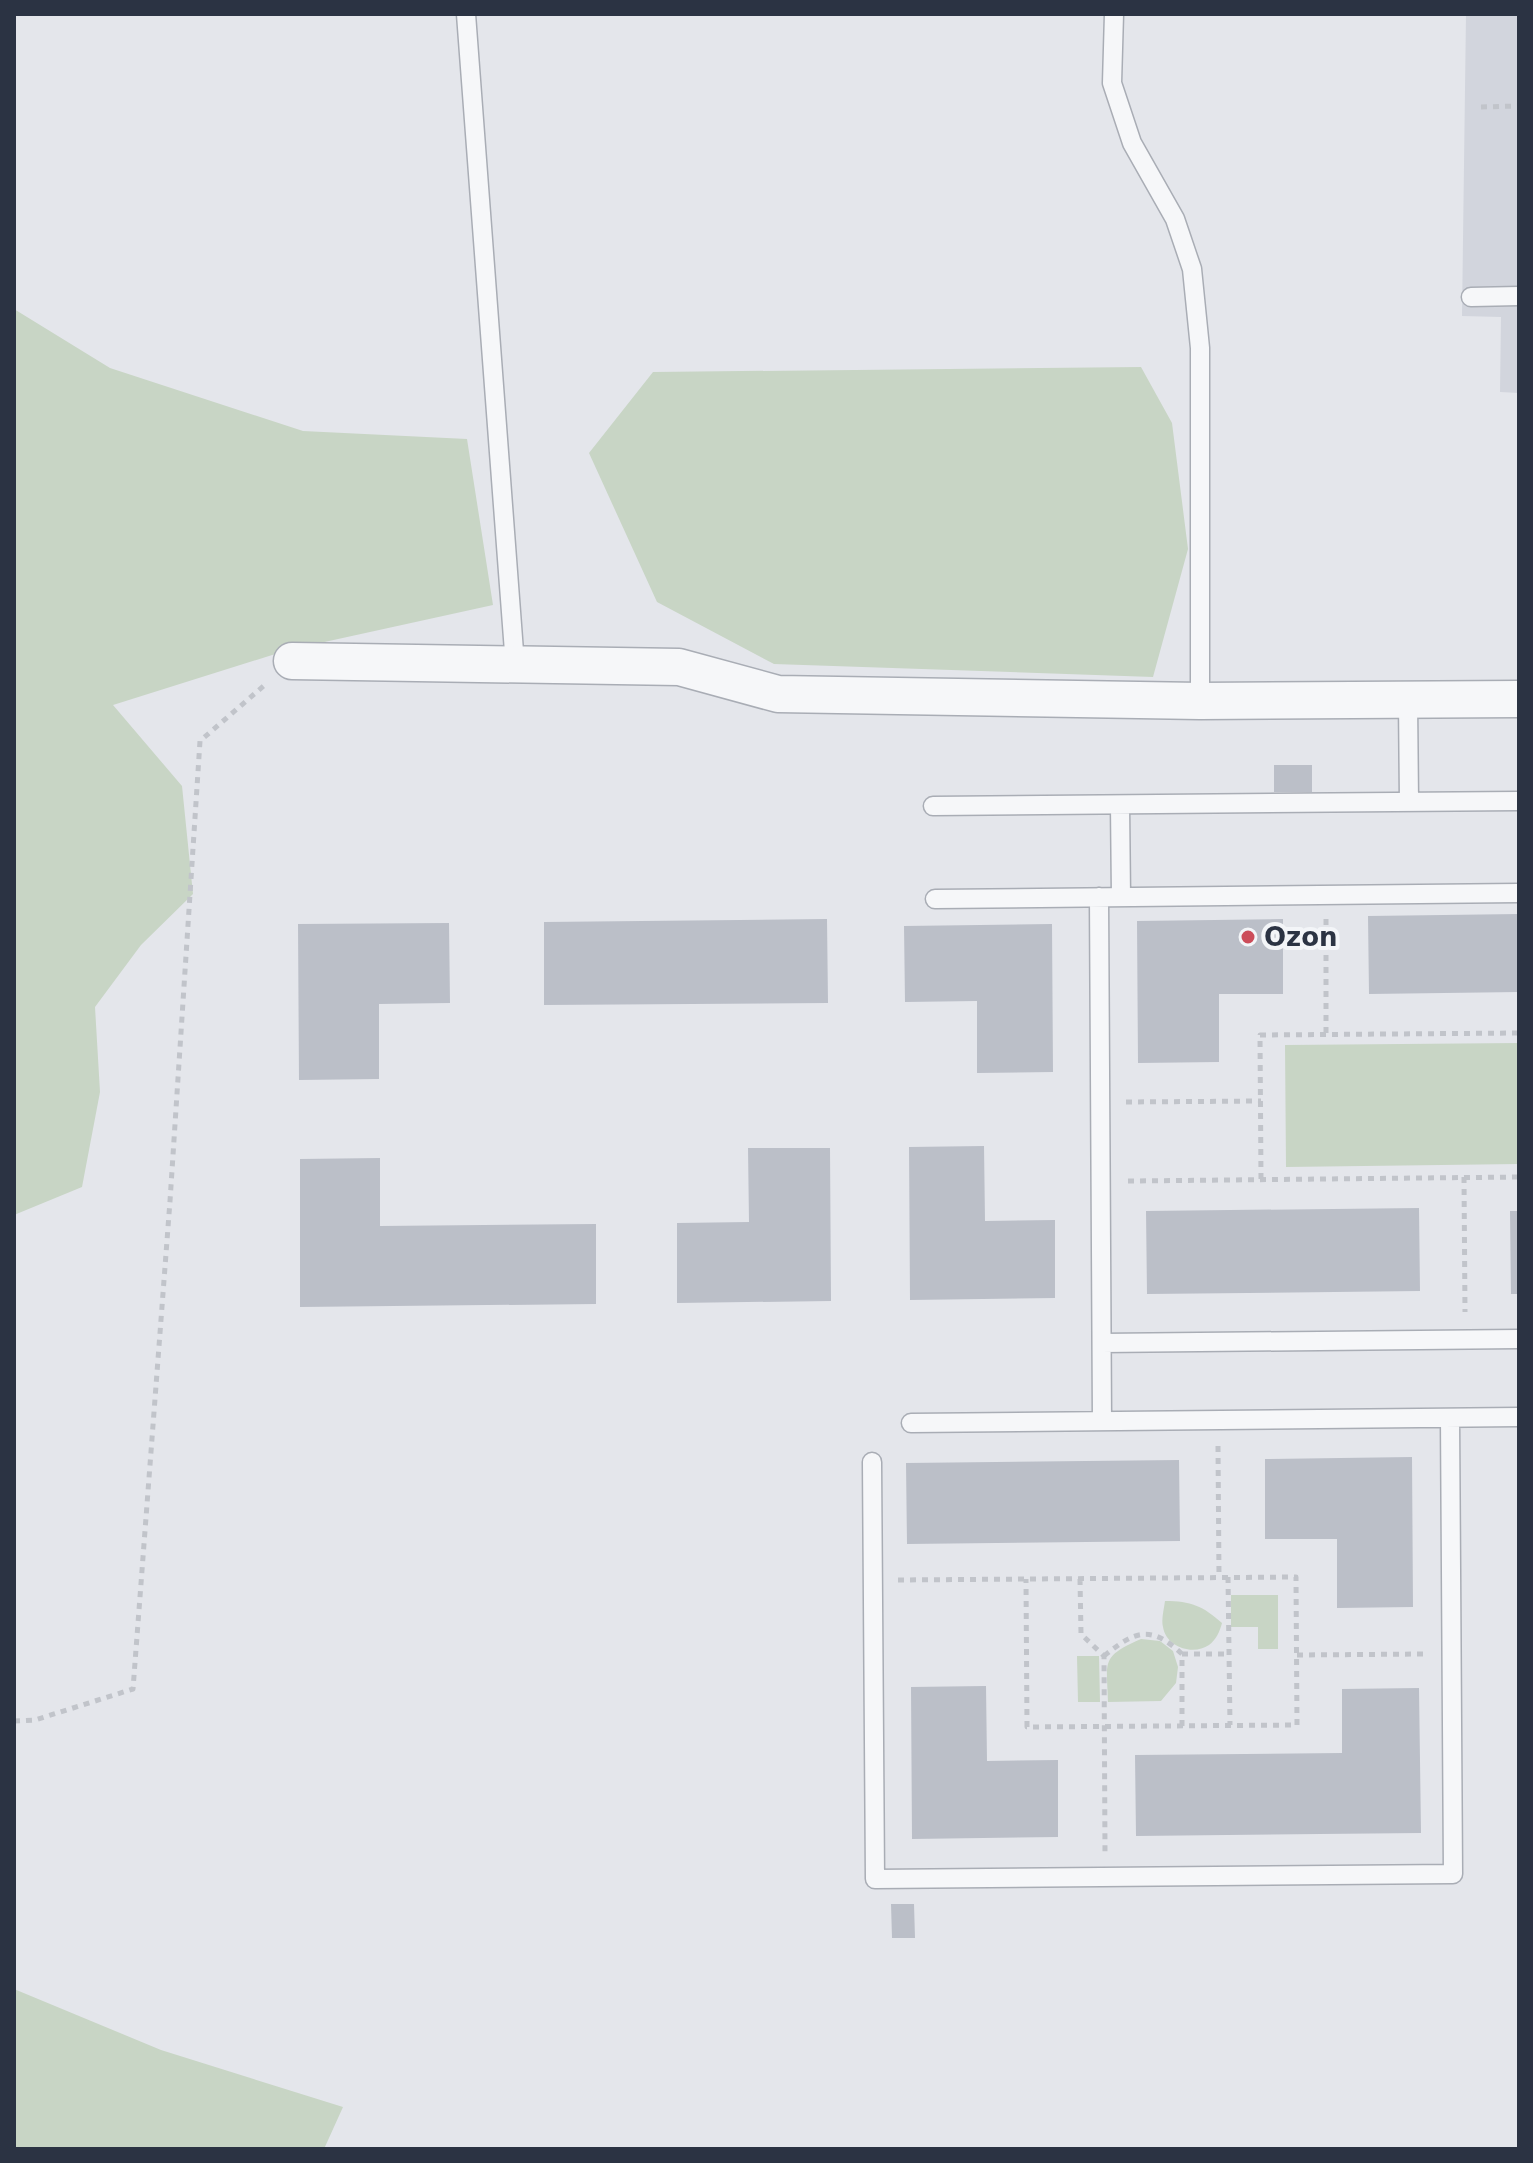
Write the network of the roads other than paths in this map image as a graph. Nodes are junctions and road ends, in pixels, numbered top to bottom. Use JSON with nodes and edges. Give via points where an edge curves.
{"nodes":[{"id":1,"x":466,"y":14,"type":"edge"},
{"id":2,"x":1114,"y":14,"type":"edge"},
{"id":3,"x":1519,"y":296,"type":"edge"},
{"id":4,"x":1471,"y":297,"type":"dead end"},
{"id":5,"x":292,"y":661,"type":"road end"},
{"id":6,"x":515,"y":665,"type":"junction"},
{"id":7,"x":1519,"y":699,"type":"edge"},
{"id":8,"x":1200,"y":701,"type":"junction"},
{"id":9,"x":1408,"y":701,"type":"junction"},
{"id":10,"x":1519,"y":801,"type":"edge"},
{"id":11,"x":1409,"y":802,"type":"junction"},
{"id":12,"x":1120,"y":805,"type":"junction"},
{"id":13,"x":933,"y":806,"type":"dead end"},
{"id":14,"x":1519,"y":893,"type":"edge"},
{"id":15,"x":1099,"y":897,"type":"junction"},
{"id":16,"x":1121,"y":897,"type":"junction"},
{"id":17,"x":935,"y":899,"type":"dead end"},
{"id":18,"x":1519,"y":1339,"type":"edge"},
{"id":19,"x":1102,"y":1343,"type":"junction"},
{"id":20,"x":1519,"y":1417,"type":"edge"},
{"id":21,"x":1450,"y":1418,"type":"junction"},
{"id":22,"x":1102,"y":1421,"type":"junction"},
{"id":23,"x":911,"y":1423,"type":"dead end"},
{"id":24,"x":872,"y":1462,"type":"dead end"}],
"edges":[{"from":1,"to":6,"type":"lane"},
{"from":2,"to":8,"type":"lane","via":[[1112,83],[1132,143],[1175,219],[1192,269],[1200,348]]},
{"from":3,"to":4,"type":"lane"},
{"from":5,"to":6,"type":"street"},
{"from":6,"to":8,"type":"street","via":[[679,667],[778,694]]},
{"from":7,"to":9,"type":"street"},
{"from":8,"to":9,"type":"street"},
{"from":9,"to":11,"type":"lane"},
{"from":10,"to":11,"type":"lane"},
{"from":11,"to":12,"type":"lane"},
{"from":12,"to":13,"type":"lane"},
{"from":12,"to":16,"type":"lane"},
{"from":14,"to":16,"type":"lane"},
{"from":15,"to":16,"type":"lane"},
{"from":15,"to":17,"type":"lane"},
{"from":15,"to":19,"type":"lane"},
{"from":18,"to":19,"type":"lane"},
{"from":19,"to":22,"type":"lane"},
{"from":20,"to":21,"type":"lane"},
{"from":21,"to":22,"type":"lane"},
{"from":21,"to":24,"type":"lane","via":[[1453,1874],[875,1879]]},
{"from":22,"to":23,"type":"lane"}]}
